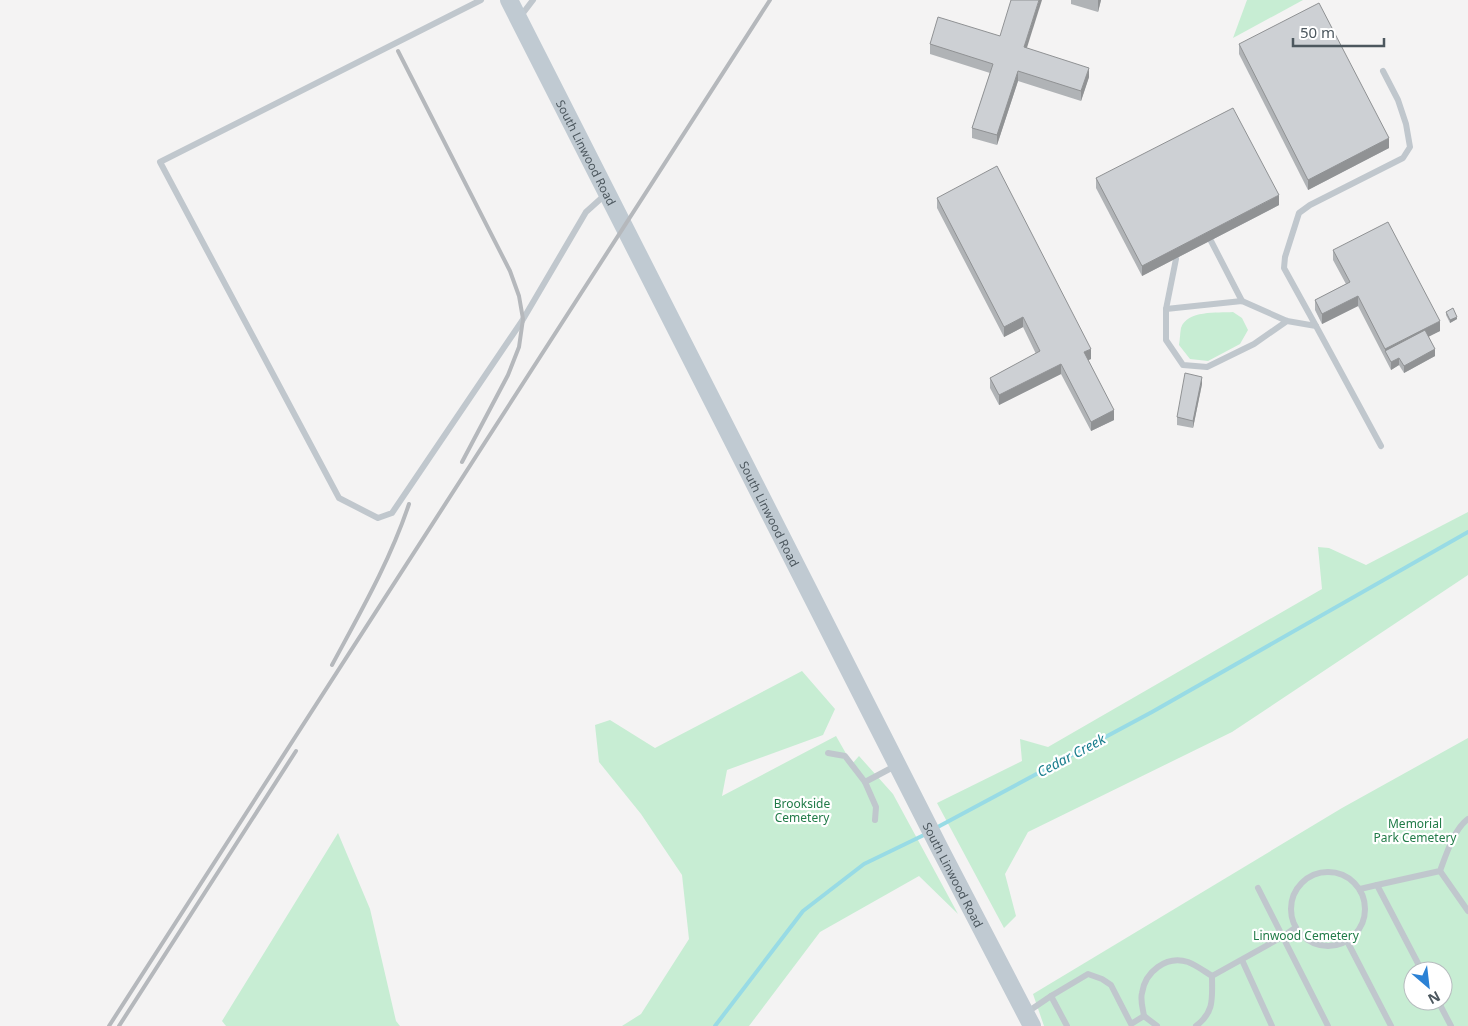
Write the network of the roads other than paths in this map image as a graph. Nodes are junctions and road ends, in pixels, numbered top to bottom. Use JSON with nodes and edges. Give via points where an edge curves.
{"nodes":[{"id":1,"x":481,"y":0,"type":"edge"},
{"id":2,"x":510,"y":0,"type":"edge"},
{"id":3,"x":533,"y":0,"type":"edge"},
{"id":4,"x":519,"y":18,"type":"junction"},
{"id":5,"x":1383,"y":71,"type":"dead end"},
{"id":6,"x":606,"y":193,"type":"junction"},
{"id":7,"x":1211,"y":241,"type":"edge"},
{"id":8,"x":1176,"y":259,"type":"edge"},
{"id":9,"x":1242,"y":301,"type":"junction"},
{"id":10,"x":1166,"y":309,"type":"junction"},
{"id":11,"x":1287,"y":321,"type":"junction"},
{"id":12,"x":1316,"y":326,"type":"junction"},
{"id":13,"x":1380,"y":446,"type":"dead end"},
{"id":14,"x":828,"y":753,"type":"dead end"},
{"id":15,"x":898,"y":764,"type":"junction"},
{"id":16,"x":865,"y":782,"type":"junction"},
{"id":17,"x":1468,"y":819,"type":"edge"},
{"id":18,"x":875,"y":820,"type":"dead end"},
{"id":19,"x":1440,"y":870,"type":"junction"},
{"id":20,"x":1377,"y":885,"type":"junction"},
{"id":21,"x":1258,"y":888,"type":"dead end"},
{"id":22,"x":1360,"y":889,"type":"junction"},
{"id":23,"x":1468,"y":911,"type":"edge"},
{"id":24,"x":1295,"y":928,"type":"junction"},
{"id":25,"x":1282,"y":937,"type":"junction"},
{"id":26,"x":1348,"y":941,"type":"junction"},
{"id":27,"x":1242,"y":960,"type":"junction"},
{"id":28,"x":1417,"y":961,"type":"edge"},
{"id":29,"x":1212,"y":976,"type":"junction"},
{"id":30,"x":1052,"y":996,"type":"junction"},
{"id":31,"x":1443,"y":1011,"type":"edge"},
{"id":32,"x":1144,"y":1016,"type":"junction"},
{"id":33,"x":1029,"y":1020,"type":"edge"},
{"id":34,"x":1131,"y":1025,"type":"edge"},
{"id":35,"x":1067,"y":1026,"type":"edge"},
{"id":36,"x":1158,"y":1026,"type":"edge"},
{"id":37,"x":1196,"y":1026,"type":"edge"},
{"id":38,"x":1272,"y":1026,"type":"edge"},
{"id":39,"x":1328,"y":1026,"type":"edge"},
{"id":40,"x":1391,"y":1026,"type":"edge"},
{"id":41,"x":1451,"y":1026,"type":"edge"}],
"edges":[{"from":1,"to":6,"type":"lane","via":[[160,162],[339,498],[378,518],[392,513],[522,321],[586,212]]},
{"from":2,"to":4,"type":"main road","name":"South Linwood Road"},
{"from":3,"to":4,"type":"lane"},
{"from":4,"to":6,"type":"main road","name":"South Linwood Road"},
{"from":5,"to":12,"type":"lane","via":[[1398,100],[1410,147],[1403,158],[1299,213],[1285,257],[1284,268]]},
{"from":6,"to":15,"type":"main road","name":"South Linwood Road"},
{"from":7,"to":9,"type":"lane"},
{"from":8,"to":10,"type":"lane"},
{"from":9,"to":10,"type":"lane"},
{"from":9,"to":11,"type":"lane"},
{"from":10,"to":11,"type":"lane","via":[[1166,340],[1183,365],[1207,367],[1254,344]]},
{"from":11,"to":12,"type":"lane"},
{"from":12,"to":13,"type":"lane"},
{"from":14,"to":16,"type":"lane","via":[[845,756]]},
{"from":15,"to":16,"type":"lane"},
{"from":15,"to":33,"type":"main road","name":"South Linwood Road"},
{"from":16,"to":18,"type":"lane","via":[[876,807]]},
{"from":17,"to":19,"type":"lane","via":[[1449,846]]},
{"from":19,"to":20,"type":"lane"},
{"from":19,"to":23,"type":"lane"},
{"from":20,"to":22,"type":"lane"},
{"from":20,"to":28,"type":"lane"},
{"from":21,"to":25,"type":"lane"},
{"from":22,"to":24,"type":"lane","via":[[1348,877],[1336,872],[1307,878],[1291,902]]},
{"from":22,"to":26,"type":"lane","via":[[1366,915],[1362,927]]},
{"from":24,"to":25,"type":"lane"},
{"from":24,"to":26,"type":"lane","via":[[1316,945],[1328,947]]},
{"from":25,"to":27,"type":"lane"},
{"from":25,"to":39,"type":"lane"},
{"from":26,"to":40,"type":"lane"},
{"from":27,"to":29,"type":"lane"},
{"from":27,"to":38,"type":"lane"},
{"from":29,"to":32,"type":"lane","via":[[1176,960],[1156,967],[1144,983],[1141,995]]},
{"from":29,"to":37,"type":"lane","via":[[1211,1008]]},
{"from":30,"to":33,"type":"lane"},
{"from":30,"to":34,"type":"lane","via":[[1088,974],[1102,979],[1111,985]]},
{"from":30,"to":35,"type":"lane"},
{"from":31,"to":41,"type":"lane"},
{"from":32,"to":34,"type":"lane"},
{"from":32,"to":36,"type":"lane"}]}
